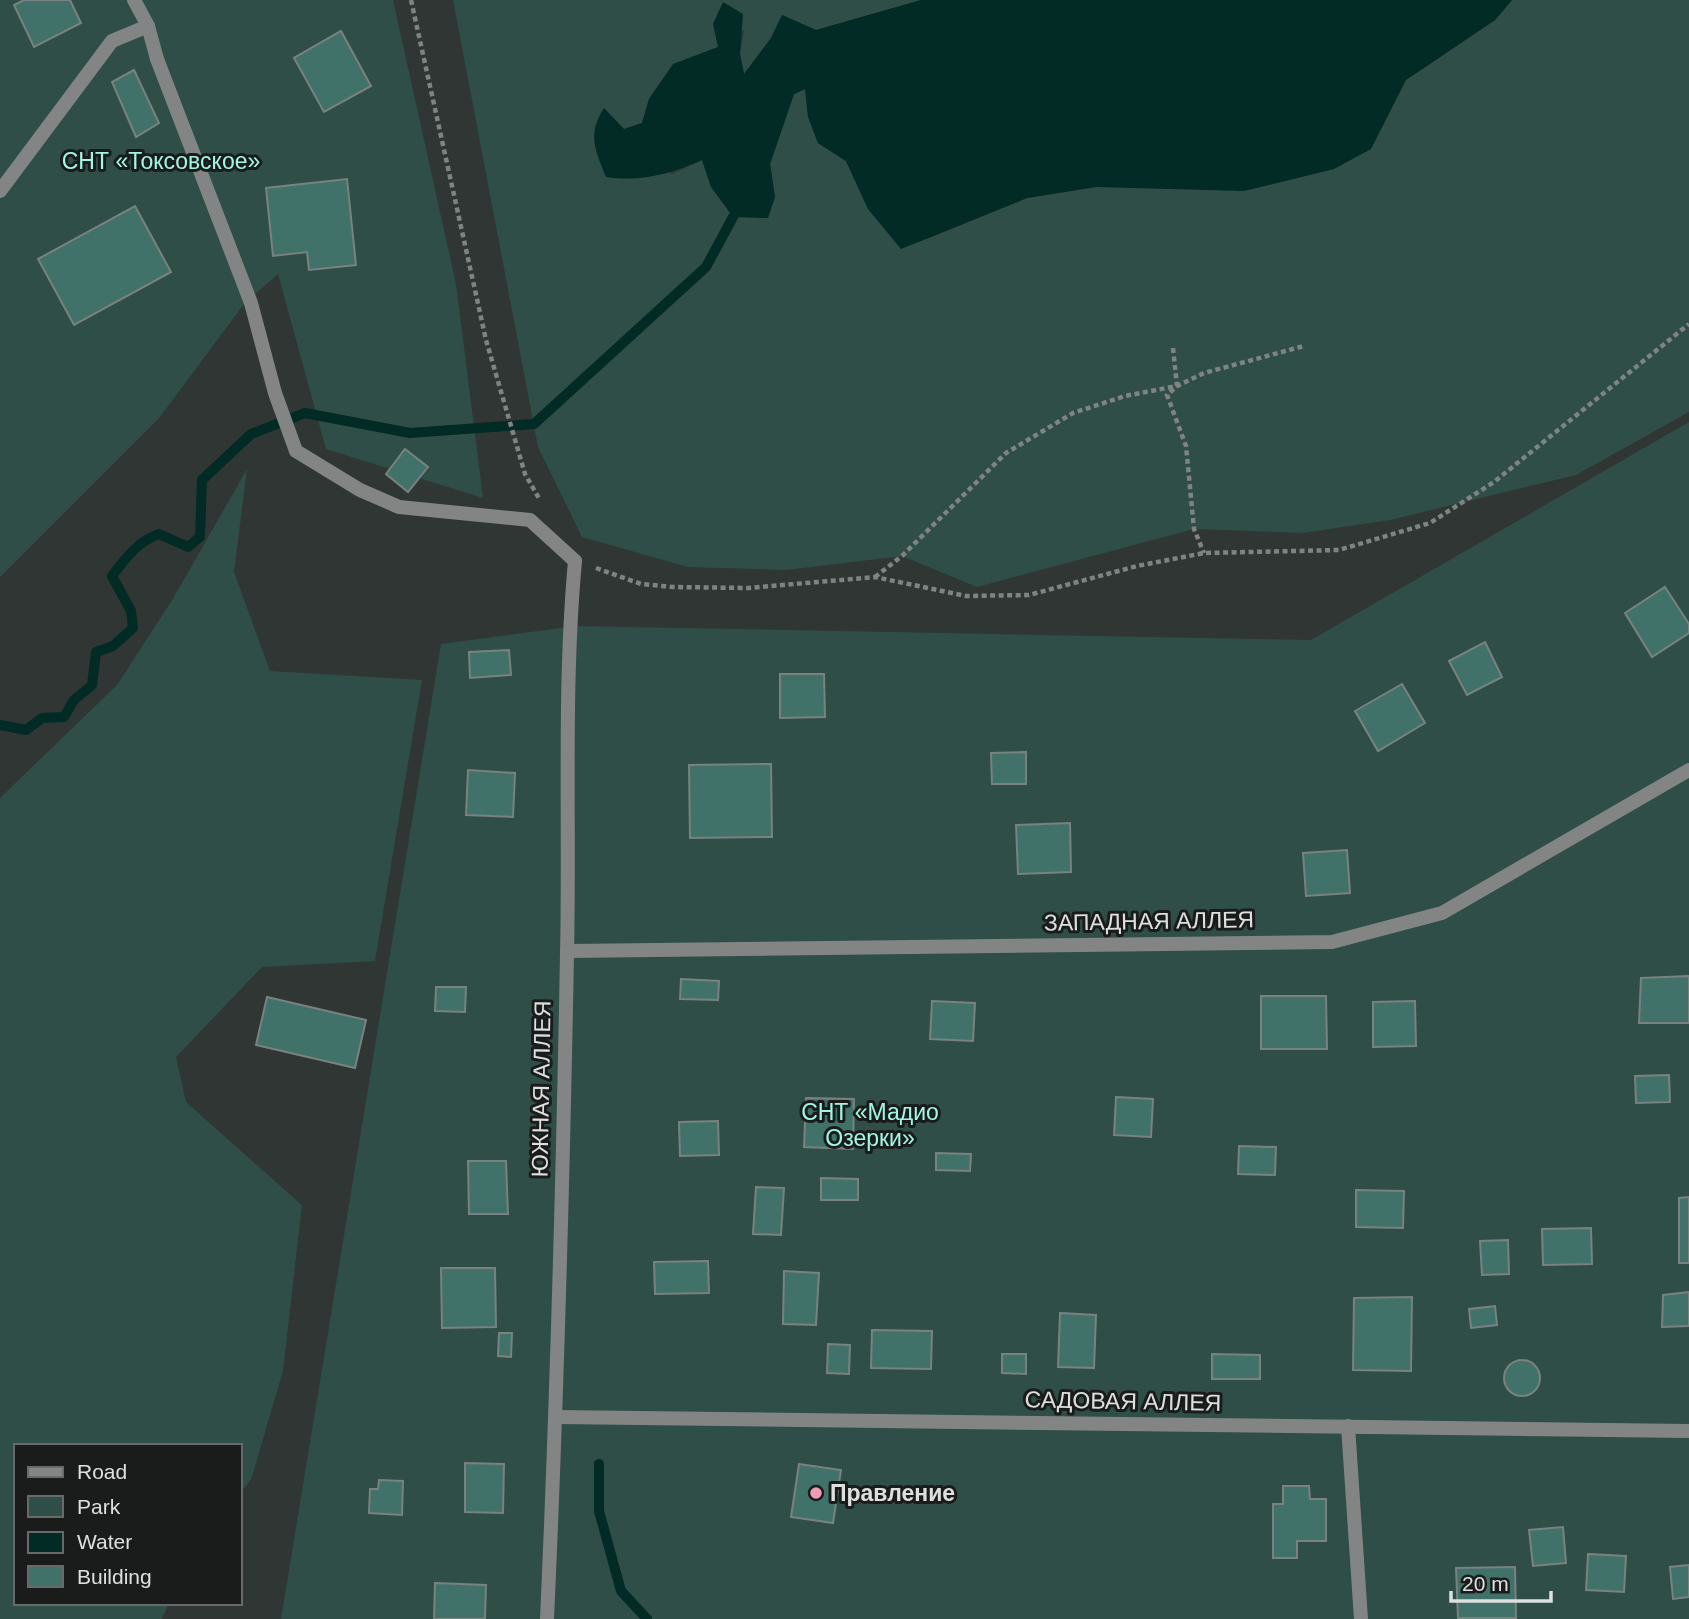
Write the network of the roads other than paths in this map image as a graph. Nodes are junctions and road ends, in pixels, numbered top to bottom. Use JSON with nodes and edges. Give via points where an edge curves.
{"nodes":[{"id":1,"x":134,"y":0,"type":"edge"},
{"id":2,"x":148,"y":26,"type":"junction"},
{"id":3,"x":0,"y":191,"type":"edge"},
{"id":4,"x":1689,"y":770,"type":"edge"},
{"id":5,"x":567,"y":951,"type":"junction"},
{"id":6,"x":556,"y":1417,"type":"junction"},
{"id":7,"x":1348,"y":1426,"type":"junction"},
{"id":8,"x":1689,"y":1432,"type":"edge"},
{"id":9,"x":547,"y":1619,"type":"edge"},
{"id":10,"x":1361,"y":1619,"type":"edge"}],
"edges":[{"from":1,"to":2,"type":"street"},
{"from":2,"to":3,"type":"street","via":[[112,41]]},
{"from":2,"to":5,"type":"street","name":"ЮЖНАЯ АЛЛЕЯ","via":[[251,303],[296,451],[360,490],[399,507],[530,520],[575,561],[567,648]]},
{"from":4,"to":5,"type":"street","name":"ЗАПАДНАЯ АЛЛЕЯ","via":[[1442,912],[1332,942]]},
{"from":5,"to":6,"type":"street","name":"ЮЖНАЯ АЛЛЕЯ"},
{"from":6,"to":7,"type":"street","name":"САДОВАЯ АЛЛЕЯ"},
{"from":6,"to":9,"type":"street","name":"ЮЖНАЯ АЛЛЕЯ"},
{"from":7,"to":8,"type":"street","name":"САДОВАЯ АЛЛЕЯ"},
{"from":7,"to":10,"type":"street"}]}
